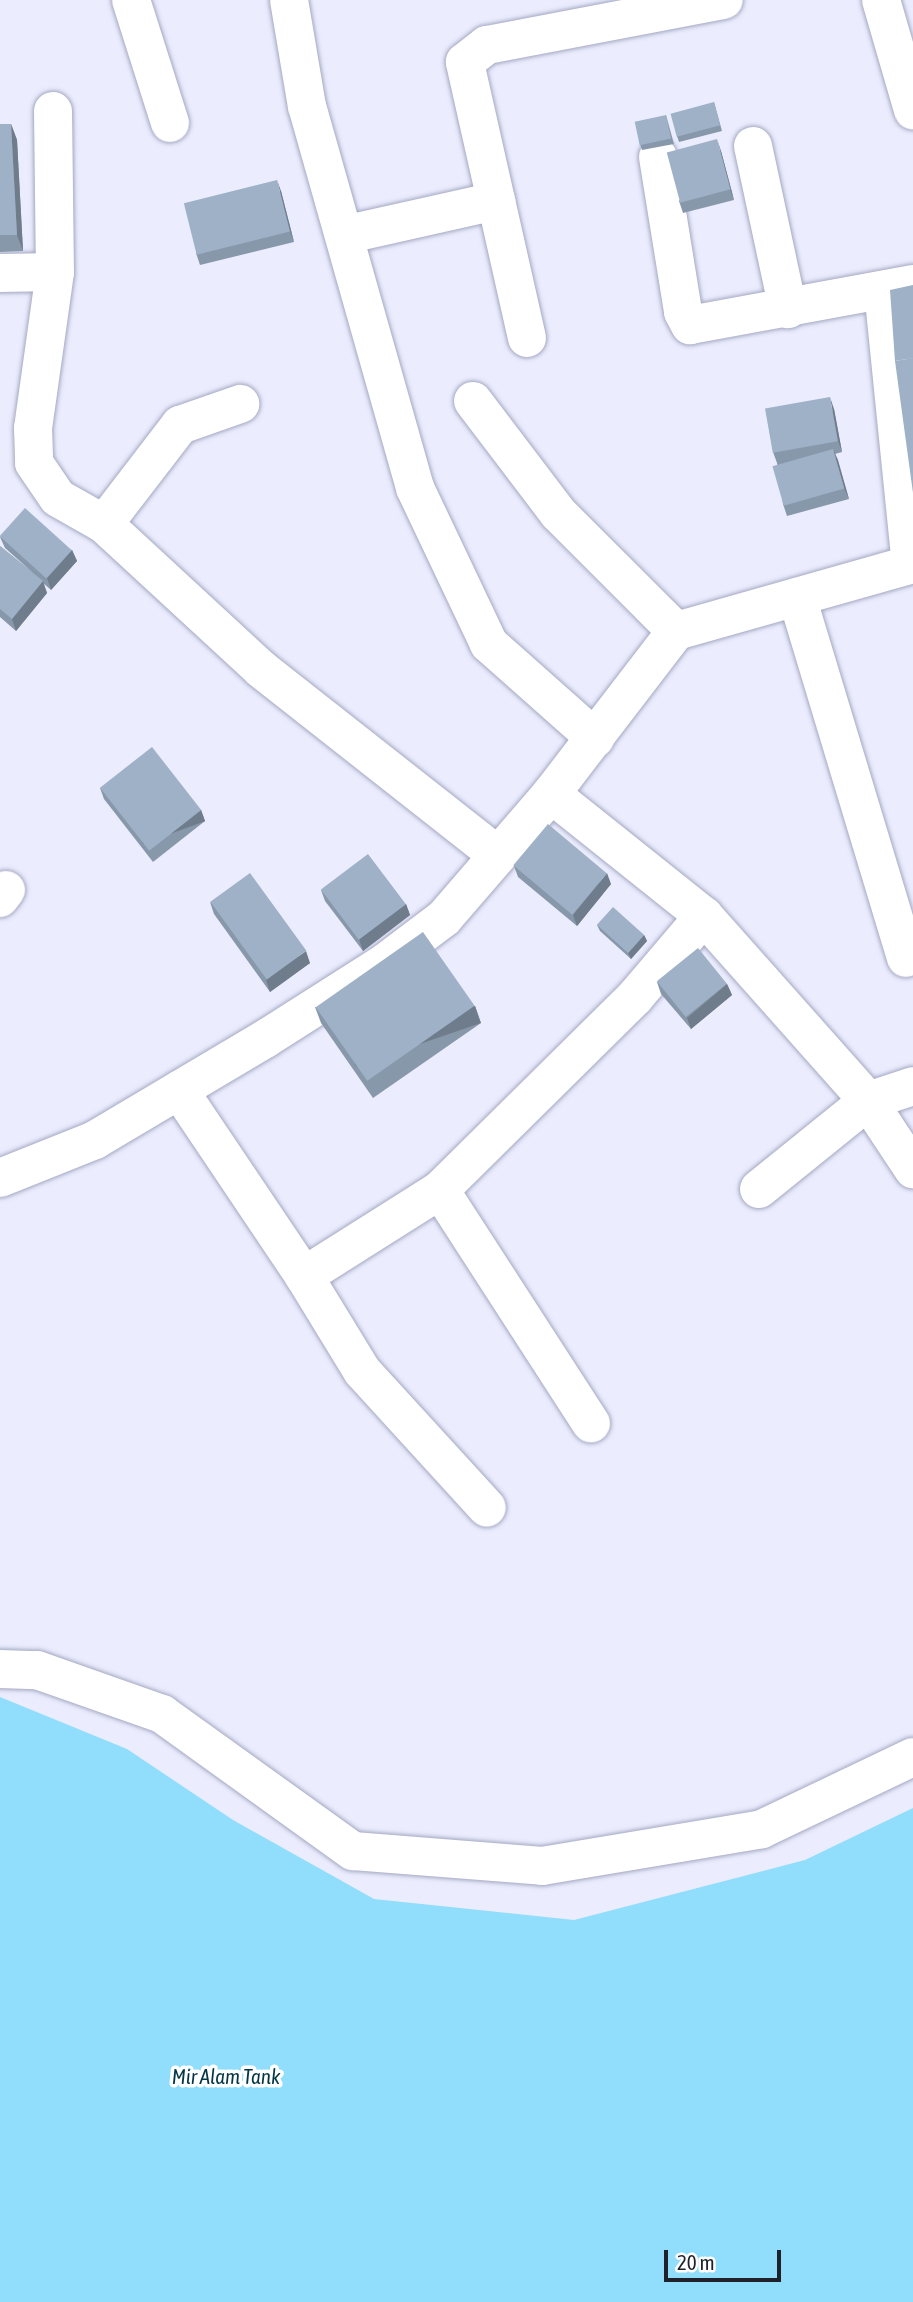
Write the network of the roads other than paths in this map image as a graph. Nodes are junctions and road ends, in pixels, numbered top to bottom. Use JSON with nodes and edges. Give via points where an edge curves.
{"nodes":[{"id":1,"x":131,"y":0,"type":"edge"},
{"id":2,"x":289,"y":0,"type":"edge"},
{"id":3,"x":724,"y":0,"type":"edge"},
{"id":4,"x":881,"y":0,"type":"edge"},
{"id":5,"x":913,"y":110,"type":"edge"},
{"id":6,"x":53,"y":111,"type":"dead end"},
{"id":7,"x":170,"y":123,"type":"dead end"},
{"id":8,"x":753,"y":146,"type":"dead end"},
{"id":9,"x":658,"y":157,"type":"dead end"},
{"id":10,"x":496,"y":201,"type":"junction"},
{"id":11,"x":344,"y":235,"type":"junction"},
{"id":12,"x":55,"y":272,"type":"junction"},
{"id":13,"x":0,"y":273,"type":"edge"},
{"id":14,"x":898,"y":287,"type":"edge"},
{"id":15,"x":788,"y":309,"type":"junction"},
{"id":16,"x":527,"y":338,"type":"dead end"},
{"id":17,"x":473,"y":401,"type":"dead end"},
{"id":18,"x":240,"y":404,"type":"dead end"},
{"id":19,"x":104,"y":524,"type":"junction"},
{"id":20,"x":912,"y":565,"type":"edge"},
{"id":21,"x":797,"y":597,"type":"junction"},
{"id":22,"x":676,"y":631,"type":"junction"},
{"id":23,"x":595,"y":738,"type":"junction"},
{"id":24,"x":551,"y":794,"type":"junction"},
{"id":25,"x":497,"y":855,"type":"junction"},
{"id":26,"x":704,"y":916,"type":"junction"},
{"id":27,"x":906,"y":958,"type":"dead end"},
{"id":28,"x":913,"y":1086,"type":"edge"},
{"id":29,"x":179,"y":1090,"type":"junction"},
{"id":30,"x":868,"y":1101,"type":"junction"},
{"id":31,"x":913,"y":1169,"type":"edge"},
{"id":32,"x":0,"y":1178,"type":"edge"},
{"id":33,"x":759,"y":1189,"type":"dead end"},
{"id":34,"x":440,"y":1190,"type":"junction"},
{"id":35,"x":304,"y":1276,"type":"junction"},
{"id":36,"x":591,"y":1423,"type":"dead end"},
{"id":37,"x":486,"y":1508,"type":"dead end"},
{"id":38,"x":0,"y":1669,"type":"edge"},
{"id":39,"x":913,"y":1757,"type":"edge"}],
"edges":[{"from":1,"to":7,"type":"street"},
{"from":2,"to":11,"type":"street","via":[[307,106]]},
{"from":3,"to":10,"type":"street","via":[[474,51],[466,62]]},
{"from":4,"to":5,"type":"street"},
{"from":6,"to":12,"type":"street"},
{"from":8,"to":15,"type":"street"},
{"from":9,"to":15,"type":"street","via":[[683,312],[690,325]]},
{"from":10,"to":11,"type":"street"},
{"from":10,"to":16,"type":"street"},
{"from":11,"to":23,"type":"street","via":[[415,488],[489,644]]},
{"from":12,"to":13,"type":"street"},
{"from":12,"to":19,"type":"street","via":[[33,428],[34,463],[58,498]]},
{"from":14,"to":15,"type":"street"},
{"from":14,"to":20,"type":"street"},
{"from":17,"to":22,"type":"street","via":[[558,513]]},
{"from":18,"to":19,"type":"street","via":[[180,425]]},
{"from":19,"to":25,"type":"street","via":[[261,669]]},
{"from":20,"to":21,"type":"street"},
{"from":21,"to":22,"type":"street"},
{"from":21,"to":27,"type":"street"},
{"from":22,"to":23,"type":"street"},
{"from":23,"to":24,"type":"street"},
{"from":24,"to":25,"type":"street"},
{"from":24,"to":26,"type":"street"},
{"from":25,"to":29,"type":"street","via":[[444,918],[386,962]]},
{"from":26,"to":30,"type":"street"},
{"from":26,"to":34,"type":"street","via":[[635,997]]},
{"from":28,"to":30,"type":"street"},
{"from":29,"to":32,"type":"street","via":[[95,1140]]},
{"from":29,"to":35,"type":"street"},
{"from":30,"to":31,"type":"street"},
{"from":30,"to":33,"type":"street"},
{"from":34,"to":35,"type":"street"},
{"from":34,"to":36,"type":"street"},
{"from":35,"to":37,"type":"street","via":[[362,1371]]},
{"from":38,"to":39,"type":"street","via":[[37,1670],[162,1714],[353,1851],[542,1867],[762,1829]]}]}
